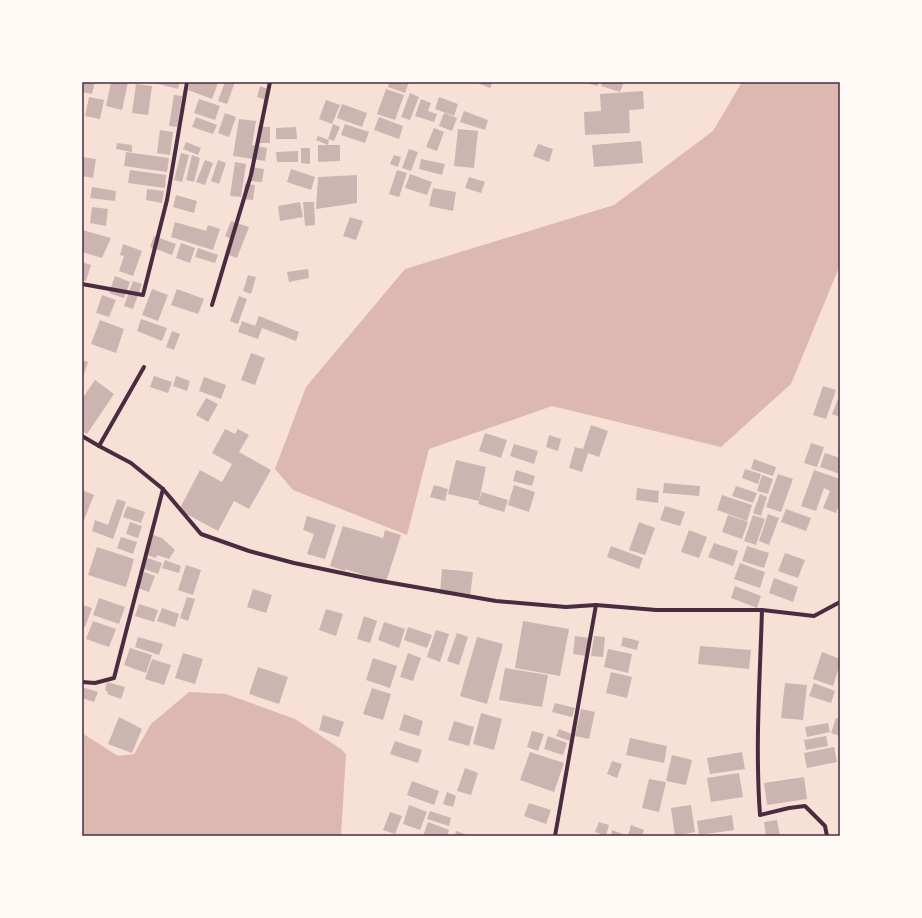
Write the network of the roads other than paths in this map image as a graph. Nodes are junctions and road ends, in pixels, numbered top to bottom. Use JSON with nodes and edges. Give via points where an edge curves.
{"nodes":[{"id":1,"x":187,"y":82,"type":"edge"},
{"id":2,"x":270,"y":82,"type":"edge"},
{"id":3,"x":82,"y":284,"type":"edge"},
{"id":4,"x":212,"y":305,"type":"dead end"},
{"id":5,"x":144,"y":366,"type":"dead end"},
{"id":6,"x":82,"y":436,"type":"edge"},
{"id":7,"x":99,"y":446,"type":"junction"},
{"id":8,"x":163,"y":489,"type":"junction"},
{"id":9,"x":840,"y":602,"type":"edge"},
{"id":10,"x":596,"y":605,"type":"junction"},
{"id":11,"x":762,"y":610,"type":"junction"},
{"id":12,"x":82,"y":682,"type":"edge"},
{"id":13,"x":555,"y":836,"type":"edge"},
{"id":14,"x":827,"y":836,"type":"edge"}],
"edges":[{"from":1,"to":3,"type":"street","via":[[167,200],[143,295]]},
{"from":2,"to":4,"type":"street","via":[[251,175]]},
{"from":5,"to":7,"type":"street"},
{"from":6,"to":7,"type":"street"},
{"from":7,"to":8,"type":"street","via":[[131,463]]},
{"from":8,"to":10,"type":"street","via":[[201,534],[249,551],[375,580],[496,601],[566,607]]},
{"from":8,"to":12,"type":"street","via":[[114,678],[95,683]]},
{"from":9,"to":11,"type":"street","via":[[814,616]]},
{"from":10,"to":11,"type":"street","via":[[656,610]]},
{"from":10,"to":13,"type":"street"},
{"from":11,"to":14,"type":"street","via":[[758,730],[760,815],[805,806],[825,826]]}]}
